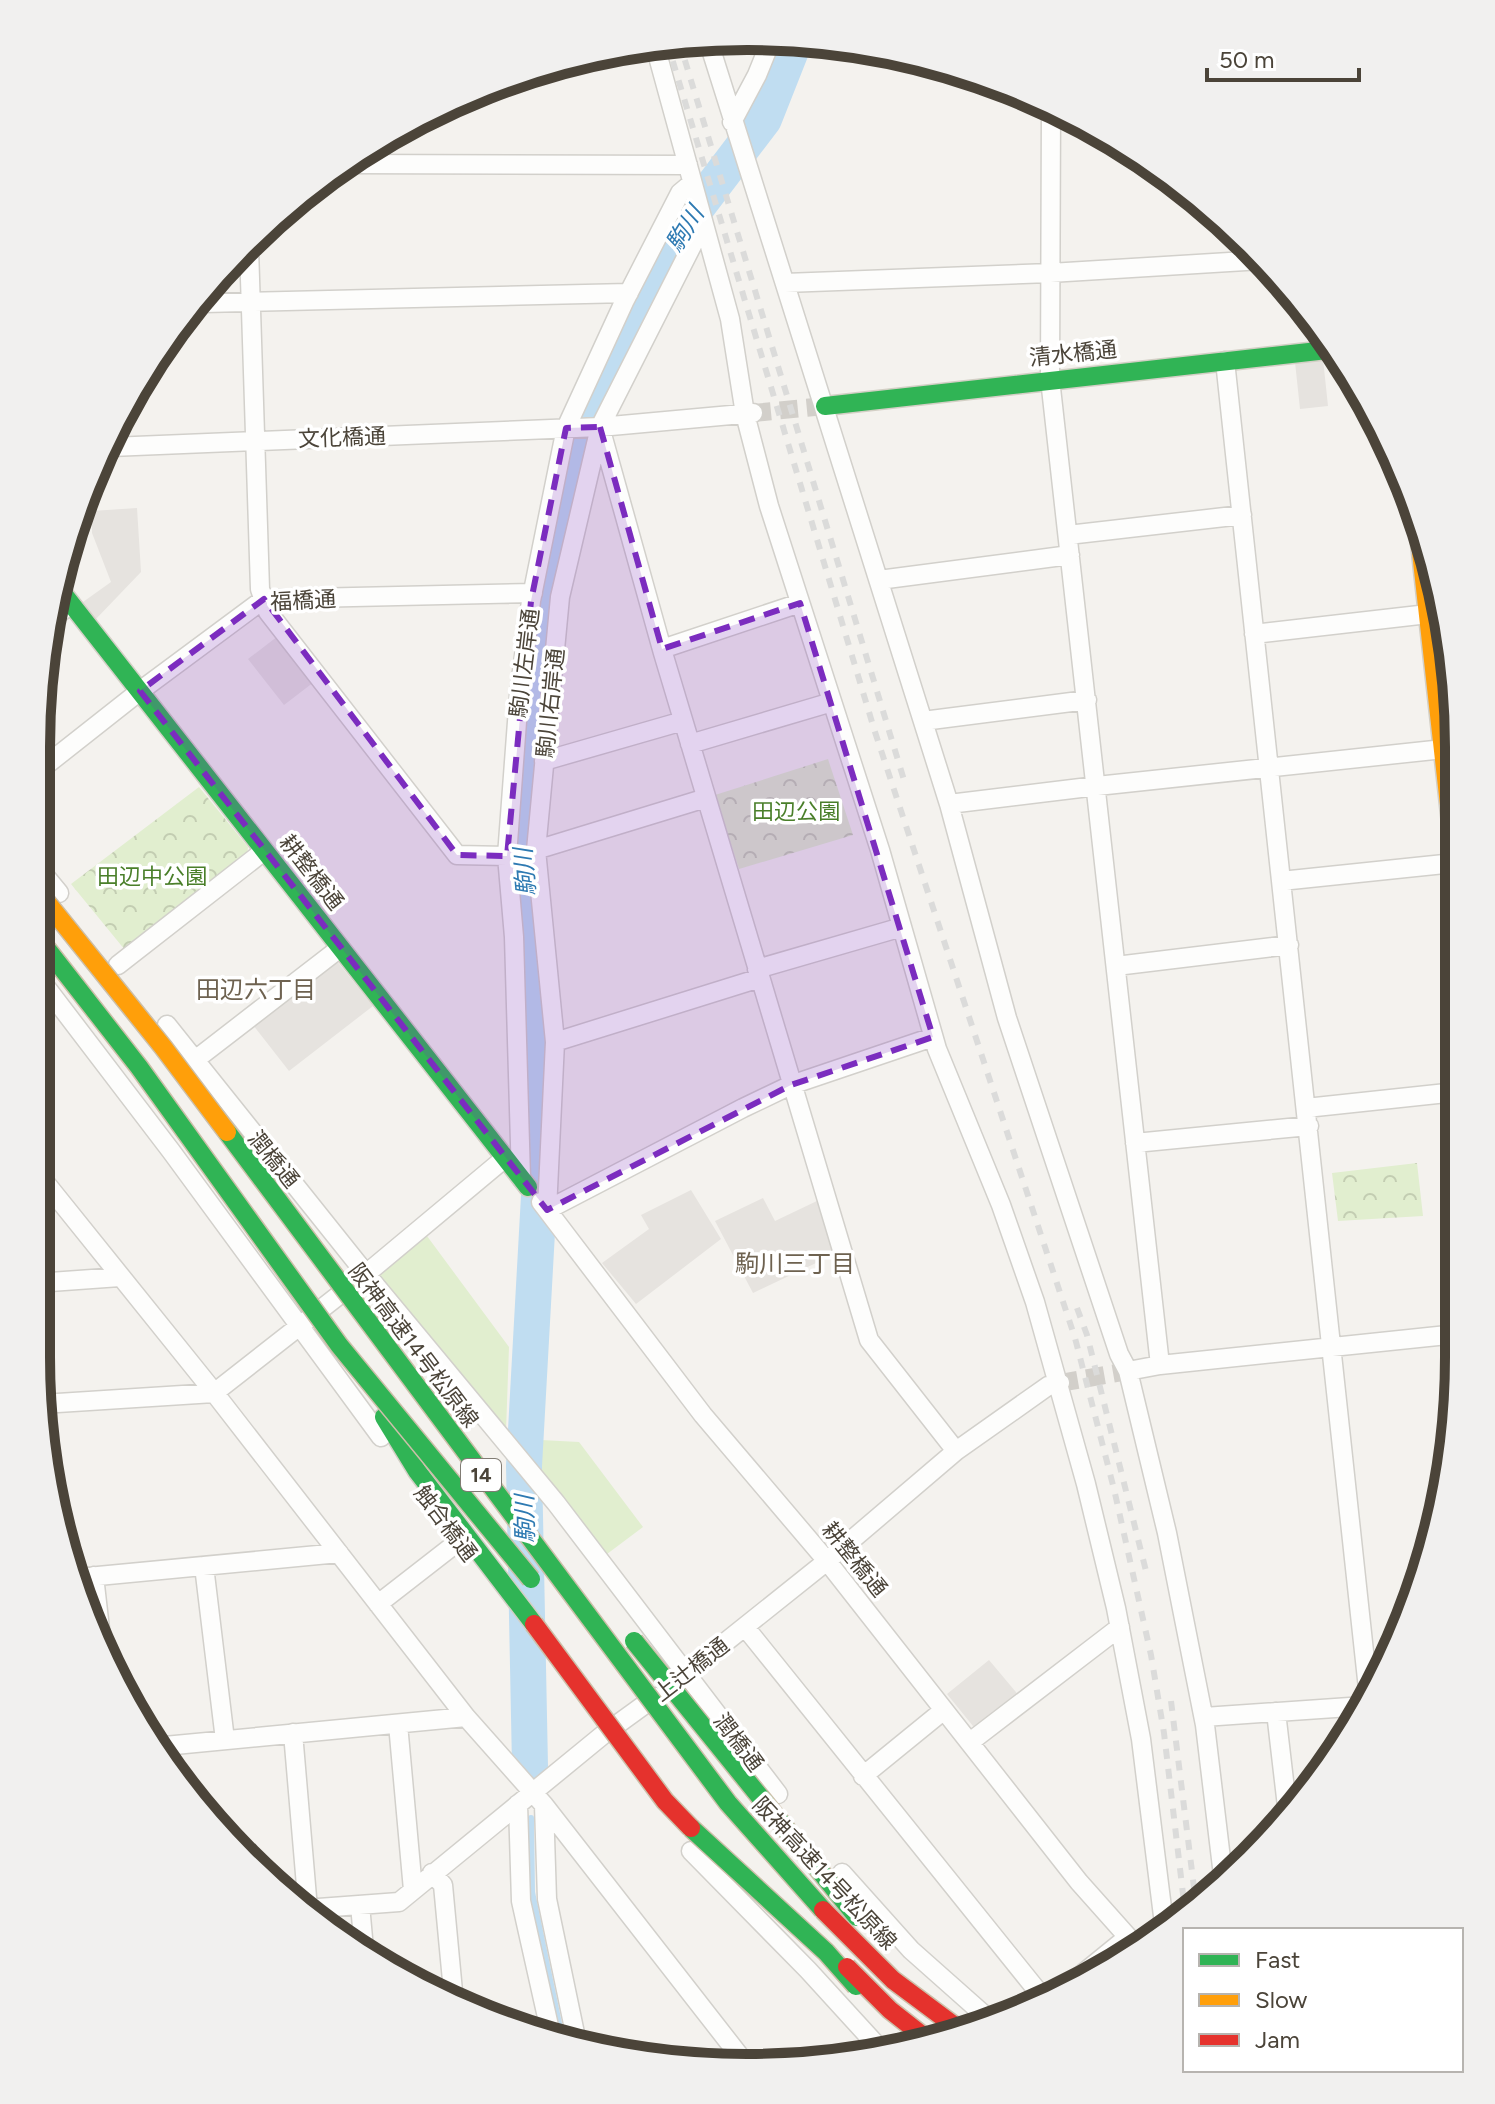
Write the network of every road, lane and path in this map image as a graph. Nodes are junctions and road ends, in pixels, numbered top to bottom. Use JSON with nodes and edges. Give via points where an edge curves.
{"nodes":[{"id":1,"x":767,"y":50,"type":"edge"},
{"id":2,"x":711,"y":51,"type":"edge"},
{"id":3,"x":658,"y":56,"type":"edge"},
{"id":4,"x":1051,"y":120,"type":"edge"},
{"id":5,"x":735,"y":130,"type":"junction"},
{"id":6,"x":365,"y":165,"type":"edge"},
{"id":7,"x":691,"y":180,"type":"junction"},
{"id":8,"x":703,"y":224,"type":"junction"},
{"id":9,"x":249,"y":259,"type":"edge"},
{"id":10,"x":1247,"y":261,"type":"edge"},
{"id":11,"x":1050,"y":273,"type":"junction"},
{"id":12,"x":785,"y":283,"type":"junction"},
{"id":13,"x":629,"y":293,"type":"junction"},
{"id":14,"x":250,"y":301,"type":"junction"},
{"id":15,"x":211,"y":303,"type":"edge"},
{"id":16,"x":1320,"y":351,"type":"edge"},
{"id":17,"x":1225,"y":361,"type":"junction"},
{"id":18,"x":1050,"y":379,"type":"junction"},
{"id":19,"x":825,"y":406,"type":"junction"},
{"id":20,"x":749,"y":413,"type":"junction"},
{"id":21,"x":599,"y":427,"type":"junction"},
{"id":22,"x":570,"y":428,"type":"junction"},
{"id":23,"x":256,"y":440,"type":"junction"},
{"id":24,"x":119,"y":447,"type":"edge"},
{"id":25,"x":1242,"y":515,"type":"junction"},
{"id":26,"x":1068,"y":535,"type":"junction"},
{"id":27,"x":1070,"y":555,"type":"junction"},
{"id":28,"x":1424,"y":579,"type":"edge"},
{"id":29,"x":879,"y":580,"type":"junction"},
{"id":30,"x":533,"y":593,"type":"junction"},
{"id":31,"x":66,"y":598,"type":"edge"},
{"id":32,"x":264,"y":599,"type":"junction"},
{"id":33,"x":800,"y":603,"type":"junction"},
{"id":34,"x":71,"y":604,"type":"junction"},
{"id":35,"x":63,"y":610,"type":"edge"},
{"id":36,"x":1428,"y":614,"type":"junction"},
{"id":37,"x":1254,"y":634,"type":"junction"},
{"id":38,"x":662,"y":649,"type":"junction"},
{"id":39,"x":140,"y":691,"type":"junction"},
{"id":40,"x":1087,"y":700,"type":"junction"},
{"id":41,"x":832,"y":702,"type":"junction"},
{"id":42,"x":683,"y":721,"type":"junction"},
{"id":43,"x":923,"y":721,"type":"junction"},
{"id":44,"x":1445,"y":725,"type":"edge"},
{"id":45,"x":690,"y":744,"type":"junction"},
{"id":46,"x":1445,"y":749,"type":"edge"},
{"id":47,"x":544,"y":761,"type":"junction"},
{"id":48,"x":50,"y":762,"type":"edge"},
{"id":49,"x":1269,"y":768,"type":"junction"},
{"id":50,"x":1097,"y":786,"type":"junction"},
{"id":51,"x":706,"y":798,"type":"junction"},
{"id":52,"x":949,"y":804,"type":"junction"},
{"id":53,"x":536,"y":850,"type":"junction"},
{"id":54,"x":264,"y":851,"type":"junction"},
{"id":55,"x":507,"y":856,"type":"junction"},
{"id":56,"x":1445,"y":864,"type":"edge"},
{"id":57,"x":1281,"y":881,"type":"junction"},
{"id":58,"x":50,"y":882,"type":"edge"},
{"id":59,"x":50,"y":906,"type":"edge"},
{"id":60,"x":902,"y":927,"type":"junction"},
{"id":61,"x":1289,"y":945,"type":"junction"},
{"id":62,"x":340,"y":948,"type":"junction"},
{"id":63,"x":50,"y":953,"type":"edge"},
{"id":64,"x":118,"y":965,"type":"junction"},
{"id":65,"x":1116,"y":966,"type":"junction"},
{"id":66,"x":758,"y":974,"type":"junction"},
{"id":67,"x":50,"y":992,"type":"edge"},
{"id":68,"x":933,"y":1037,"type":"junction"},
{"id":69,"x":555,"y":1042,"type":"junction"},
{"id":70,"x":195,"y":1060,"type":"junction"},
{"id":71,"x":791,"y":1085,"type":"junction"},
{"id":72,"x":1445,"y":1094,"type":"edge"},
{"id":73,"x":1308,"y":1117,"type":"junction"},
{"id":74,"x":1135,"y":1143,"type":"junction"},
{"id":75,"x":505,"y":1158,"type":"junction"},
{"id":76,"x":524,"y":1183,"type":"junction"},
{"id":77,"x":50,"y":1189,"type":"edge"},
{"id":78,"x":547,"y":1210,"type":"junction"},
{"id":79,"x":366,"y":1274,"type":"junction"},
{"id":80,"x":120,"y":1277,"type":"junction"},
{"id":81,"x":50,"y":1282,"type":"edge"},
{"id":82,"x":299,"y":1327,"type":"junction"},
{"id":83,"x":1445,"y":1335,"type":"edge"},
{"id":84,"x":339,"y":1345,"type":"junction"},
{"id":85,"x":1333,"y":1347,"type":"junction"},
{"id":86,"x":1160,"y":1365,"type":"junction"},
{"id":87,"x":1128,"y":1371,"type":"junction"},
{"id":88,"x":1059,"y":1383,"type":"junction"},
{"id":89,"x":214,"y":1393,"type":"junction"},
{"id":90,"x":51,"y":1403,"type":"edge"},
{"id":91,"x":956,"y":1451,"type":"junction"},
{"id":92,"x":507,"y":1510,"type":"junction"},
{"id":93,"x":459,"y":1541,"type":"junction"},
{"id":94,"x":339,"y":1553,"type":"junction"},
{"id":95,"x":827,"y":1561,"type":"junction"},
{"id":96,"x":204,"y":1566,"type":"junction"},
{"id":97,"x":86,"y":1577,"type":"edge"},
{"id":98,"x":591,"y":1590,"type":"dead end"},
{"id":99,"x":547,"y":1598,"type":"dead end"},
{"id":100,"x":378,"y":1604,"type":"junction"},
{"id":101,"x":621,"y":1624,"type":"dead end"},
{"id":102,"x":745,"y":1627,"type":"junction"},
{"id":103,"x":1120,"y":1627,"type":"junction"},
{"id":104,"x":1370,"y":1670,"type":"edge"},
{"id":105,"x":687,"y":1674,"type":"junction"},
{"id":106,"x":624,"y":1699,"type":"dead end"},
{"id":107,"x":1351,"y":1707,"type":"edge"},
{"id":108,"x":944,"y":1710,"type":"junction"},
{"id":109,"x":1276,"y":1712,"type":"junction"},
{"id":110,"x":466,"y":1717,"type":"junction"},
{"id":111,"x":1204,"y":1717,"type":"junction"},
{"id":112,"x":398,"y":1724,"type":"junction"},
{"id":113,"x":643,"y":1724,"type":"dead end"},
{"id":114,"x":293,"y":1733,"type":"junction"},
{"id":115,"x":604,"y":1734,"type":"junction"},
{"id":116,"x":225,"y":1740,"type":"junction"},
{"id":117,"x":970,"y":1742,"type":"junction"},
{"id":118,"x":169,"y":1746,"type":"edge"},
{"id":119,"x":863,"y":1776,"type":"junction"},
{"id":120,"x":1286,"y":1799,"type":"edge"},
{"id":121,"x":532,"y":1800,"type":"junction"},
{"id":122,"x":730,"y":1838,"type":"dead end"},
{"id":123,"x":1222,"y":1867,"type":"edge"},
{"id":124,"x":432,"y":1873,"type":"junction"},
{"id":125,"x":413,"y":1890,"type":"junction"},
{"id":126,"x":305,"y":1895,"type":"edge"},
{"id":127,"x":360,"y":1905,"type":"junction"},
{"id":128,"x":320,"y":1908,"type":"edge"},
{"id":129,"x":1163,"y":1916,"type":"edge"},
{"id":130,"x":1135,"y":1936,"type":"edge"},
{"id":131,"x":363,"y":1938,"type":"edge"},
{"id":132,"x":453,"y":1988,"type":"edge"},
{"id":133,"x":1037,"y":1991,"type":"edge"},
{"id":134,"x":982,"y":2013,"type":"edge"},
{"id":135,"x":951,"y":2023,"type":"edge"},
{"id":136,"x":549,"y":2025,"type":"edge"},
{"id":137,"x":944,"y":2025,"type":"edge"},
{"id":138,"x":575,"y":2032,"type":"edge"},
{"id":139,"x":919,"y":2032,"type":"edge"},
{"id":140,"x":901,"y":2037,"type":"edge"},
{"id":141,"x":874,"y":2043,"type":"edge"},
{"id":142,"x":738,"y":2054,"type":"edge"}],
"edges":[{"from":1,"to":5,"type":"street"},
{"from":2,"to":5,"type":"street"},
{"from":3,"to":7,"type":"street"},
{"from":4,"to":11,"type":"street"},
{"from":5,"to":12,"type":"street"},
{"from":6,"to":7,"type":"street"},
{"from":7,"to":8,"type":"street"},
{"from":7,"to":13,"type":"street","name":"駒川左岸通"},
{"from":8,"to":20,"type":"street"},
{"from":8,"to":21,"type":"street","name":"駒川右岸通"},
{"from":9,"to":14,"type":"street"},
{"from":10,"to":11,"type":"street"},
{"from":11,"to":12,"type":"street"},
{"from":11,"to":18,"type":"street"},
{"from":12,"to":19,"type":"street"},
{"from":13,"to":14,"type":"street"},
{"from":13,"to":22,"type":"street","name":"駒川左岸通"},
{"from":14,"to":15,"type":"street"},
{"from":14,"to":23,"type":"street"},
{"from":16,"to":17,"type":"main road","name":"清水橋通"},
{"from":17,"to":18,"type":"main road","name":"清水橋通"},
{"from":17,"to":25,"type":"street"},
{"from":18,"to":19,"type":"main road","name":"清水橋通"},
{"from":18,"to":26,"type":"street"},
{"from":19,"to":29,"type":"street"},
{"from":20,"to":21,"type":"street"},
{"from":20,"to":33,"type":"street","via":[[769,506]]},
{"from":21,"to":22,"type":"street","name":"文化橋通"},
{"from":21,"to":38,"type":"street"},
{"from":21,"to":47,"type":"street","name":"駒川右岸通","via":[[560,597]]},
{"from":22,"to":23,"type":"street","name":"文化橋通"},
{"from":22,"to":30,"type":"street","name":"駒川左岸通"},
{"from":23,"to":24,"type":"street","name":"文化橋通"},
{"from":23,"to":32,"type":"street"},
{"from":25,"to":26,"type":"street"},
{"from":25,"to":37,"type":"street"},
{"from":26,"to":27,"type":"street"},
{"from":27,"to":29,"type":"street"},
{"from":27,"to":40,"type":"street"},
{"from":28,"to":36,"type":"main road"},
{"from":29,"to":43,"type":"street"},
{"from":30,"to":32,"type":"street","name":"福橋通"},
{"from":30,"to":55,"type":"street","name":"駒川左岸通"},
{"from":31,"to":34,"type":"main road","name":"耕整橋通"},
{"from":32,"to":39,"type":"street","name":"福橋通"},
{"from":32,"to":55,"type":"street","via":[[268,612],[457,855]]},
{"from":33,"to":38,"type":"street"},
{"from":33,"to":41,"type":"street"},
{"from":34,"to":35,"type":"street"},
{"from":34,"to":39,"type":"main road","name":"耕整橋通"},
{"from":36,"to":37,"type":"street"},
{"from":36,"to":44,"type":"main road"},
{"from":37,"to":49,"type":"street"},
{"from":38,"to":42,"type":"street"},
{"from":39,"to":48,"type":"street","name":"福橋通"},
{"from":39,"to":54,"type":"main road","name":"耕整橋通"},
{"from":40,"to":43,"type":"street"},
{"from":40,"to":50,"type":"street"},
{"from":41,"to":45,"type":"street"},
{"from":41,"to":60,"type":"street"},
{"from":42,"to":45,"type":"street"},
{"from":42,"to":47,"type":"street"},
{"from":43,"to":52,"type":"street"},
{"from":45,"to":51,"type":"street"},
{"from":46,"to":49,"type":"street"},
{"from":47,"to":53,"type":"street","name":"駒川右岸通"},
{"from":49,"to":50,"type":"street"},
{"from":49,"to":57,"type":"street"},
{"from":50,"to":52,"type":"street"},
{"from":50,"to":65,"type":"street"},
{"from":51,"to":53,"type":"street"},
{"from":51,"to":66,"type":"street"},
{"from":52,"to":87,"type":"street","via":[[1007,1018]]},
{"from":53,"to":69,"type":"street","name":"駒川右岸通"},
{"from":54,"to":62,"type":"main road","name":"耕整橋通"},
{"from":54,"to":64,"type":"street"},
{"from":55,"to":76,"type":"street","name":"駒川左岸通"},
{"from":56,"to":57,"type":"street"},
{"from":57,"to":61,"type":"street"},
{"from":58,"to":64,"type":"street","name":"潤橋通"},
{"from":59,"to":92,"type":"main road","name":"阪神高速14号松原線","number":"14","bridge":true,"via":[[163,1047]]},
{"from":60,"to":66,"type":"street"},
{"from":60,"to":68,"type":"street"},
{"from":61,"to":65,"type":"street"},
{"from":61,"to":73,"type":"street"},
{"from":62,"to":70,"type":"street"},
{"from":62,"to":75,"type":"main road","name":"耕整橋通"},
{"from":63,"to":84,"type":"main road","number":"14","bridge":true},
{"from":64,"to":70,"type":"street","name":"潤橋通"},
{"from":65,"to":74,"type":"street"},
{"from":66,"to":69,"type":"street"},
{"from":66,"to":71,"type":"street"},
{"from":67,"to":82,"type":"street","name":"触合橋通"},
{"from":68,"to":71,"type":"street"},
{"from":68,"to":88,"type":"street","via":[[1001,1205]]},
{"from":69,"to":78,"type":"street","name":"駒川右岸通"},
{"from":70,"to":79,"type":"street","name":"潤橋通"},
{"from":71,"to":78,"type":"street"},
{"from":71,"to":91,"type":"street","via":[[869,1340]]},
{"from":72,"to":73,"type":"street"},
{"from":73,"to":74,"type":"street"},
{"from":73,"to":85,"type":"street"},
{"from":74,"to":86,"type":"street"},
{"from":75,"to":76,"type":"main road","name":"耕整橋通"},
{"from":75,"to":79,"type":"street"},
{"from":76,"to":78,"type":"street","name":"耕整橋通"},
{"from":77,"to":80,"type":"street"},
{"from":78,"to":95,"type":"street","name":"耕整橋通","via":[[703,1415]]},
{"from":79,"to":82,"type":"street"},
{"from":79,"to":105,"type":"street","name":"潤橋通"},
{"from":80,"to":81,"type":"street"},
{"from":80,"to":89,"type":"street"},
{"from":82,"to":89,"type":"street"},
{"from":82,"to":93,"type":"street","name":"触合橋通"},
{"from":83,"to":85,"type":"street"},
{"from":84,"to":99,"type":"main road","number":"14","bridge":true},
{"from":84,"to":140,"type":"main road","bridge":true,"via":[[417,1471],[665,1801],[826,1952]]},
{"from":85,"to":86,"type":"street"},
{"from":85,"to":104,"type":"street"},
{"from":86,"to":87,"type":"street"},
{"from":87,"to":111,"type":"street"},
{"from":88,"to":91,"type":"street","name":"上辻橋通"},
{"from":88,"to":103,"type":"street"},
{"from":89,"to":90,"type":"street"},
{"from":89,"to":94,"type":"street"},
{"from":91,"to":95,"type":"street","name":"上辻橋通"},
{"from":92,"to":98,"type":"main road","bridge":true},
{"from":92,"to":135,"type":"main road","name":"阪神高速14号松原線","number":"14","bridge":true,"via":[[728,1803],[795,1881],[893,1980]]},
{"from":93,"to":100,"type":"street"},
{"from":93,"to":115,"type":"street","name":"触合橋通"},
{"from":94,"to":96,"type":"street"},
{"from":94,"to":100,"type":"street"},
{"from":95,"to":102,"type":"street","name":"上辻橋通"},
{"from":95,"to":108,"type":"street","name":"耕整橋通"},
{"from":96,"to":97,"type":"street"},
{"from":96,"to":116,"type":"street"},
{"from":100,"to":110,"type":"street"},
{"from":101,"to":137,"type":"main road","bridge":true},
{"from":102,"to":105,"type":"street","name":"上辻橋通"},
{"from":102,"to":119,"type":"street"},
{"from":103,"to":117,"type":"street"},
{"from":103,"to":129,"type":"street","via":[[1141,1739]]},
{"from":105,"to":115,"type":"street","name":"上辻橋通"},
{"from":105,"to":134,"type":"street","name":"潤橋通","via":[[813,1841],[911,1950]]},
{"from":106,"to":113,"type":"main road"},
{"from":107,"to":109,"type":"street"},
{"from":108,"to":117,"type":"street","name":"耕整橋通"},
{"from":108,"to":119,"type":"street"},
{"from":109,"to":111,"type":"street"},
{"from":109,"to":120,"type":"street"},
{"from":110,"to":112,"type":"street"},
{"from":110,"to":121,"type":"street","via":[[517,1774]]},
{"from":111,"to":123,"type":"street"},
{"from":112,"to":114,"type":"street"},
{"from":112,"to":125,"type":"street"},
{"from":114,"to":116,"type":"street"},
{"from":114,"to":126,"type":"street"},
{"from":115,"to":121,"type":"street","name":"上辻橋通"},
{"from":115,"to":141,"type":"street","name":"触合橋通","via":[[691,1851]]},
{"from":116,"to":118,"type":"street"},
{"from":117,"to":130,"type":"street","name":"耕整橋通","via":[[1079,1882]]},
{"from":119,"to":133,"type":"street"},
{"from":121,"to":124,"type":"street","name":"上辻橋通"},
{"from":121,"to":136,"type":"street","via":[[521,1901]]},
{"from":121,"to":138,"type":"street"},
{"from":121,"to":142,"type":"street"},
{"from":122,"to":139,"type":"main road","name":"阪神高速14号松原線","bridge":true,"via":[[795,1913]]},
{"from":124,"to":125,"type":"street","name":"上辻橋通"},
{"from":124,"to":132,"type":"street","via":[[443,1885]]},
{"from":125,"to":127,"type":"street","name":"上辻橋通","via":[[399,1902]]},
{"from":127,"to":128,"type":"street","name":"上辻橋通"},
{"from":127,"to":131,"type":"street"}]}
